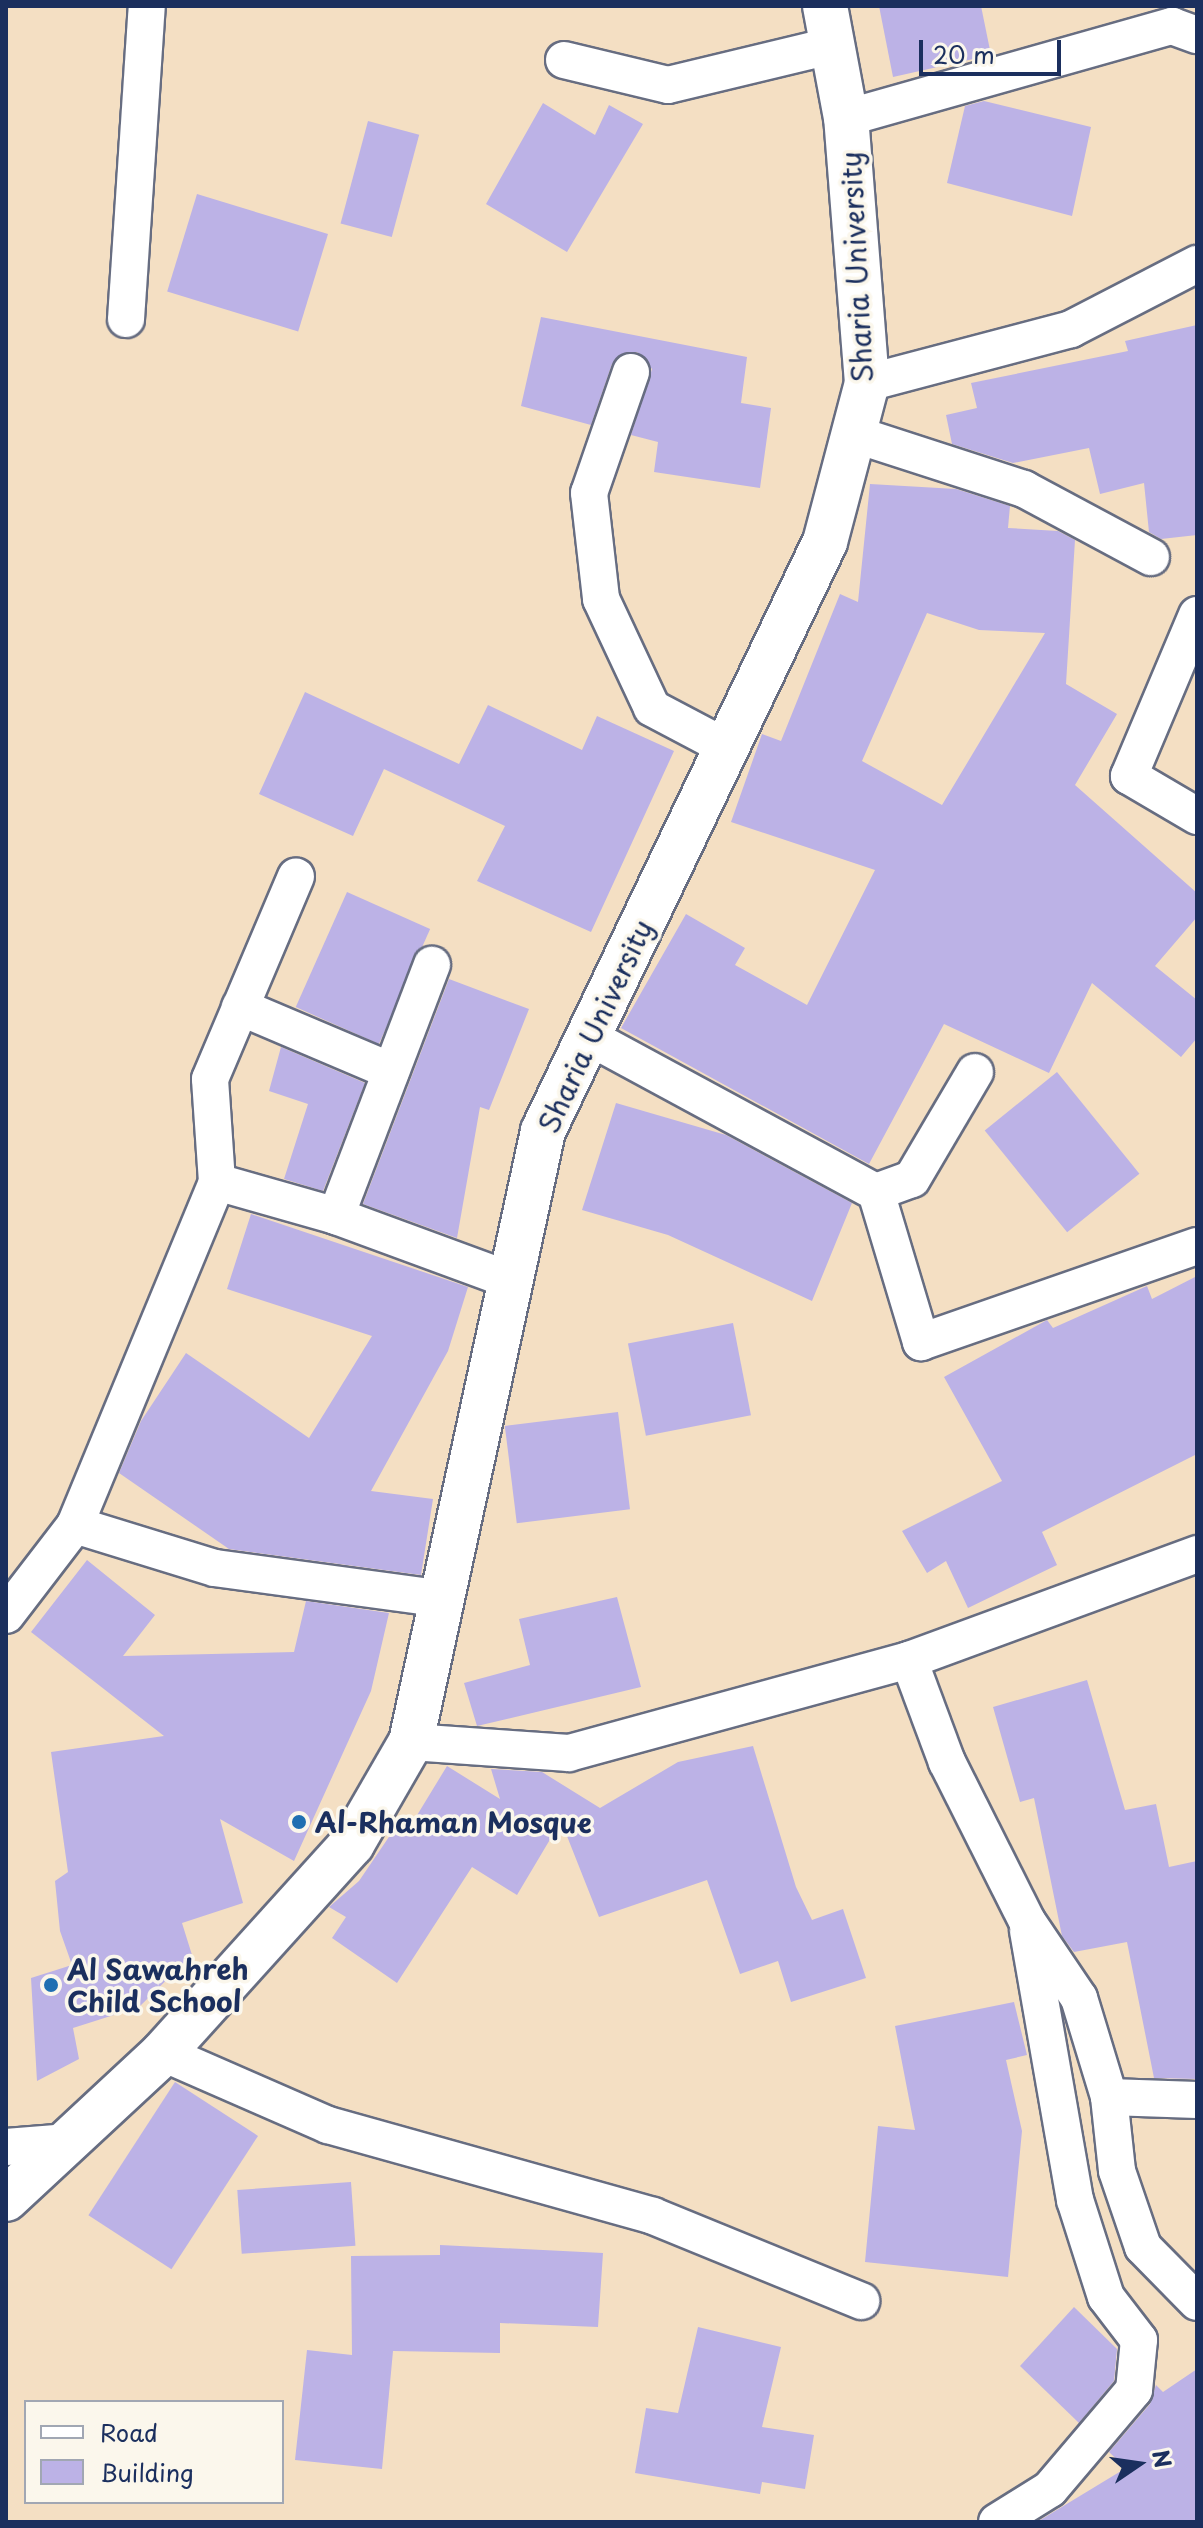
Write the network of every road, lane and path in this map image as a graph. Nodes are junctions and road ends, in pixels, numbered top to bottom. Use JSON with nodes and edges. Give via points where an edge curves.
{"nodes":[{"id":1,"x":147,"y":6,"type":"edge"},
{"id":2,"x":1173,"y":22,"type":"edge"},
{"id":3,"x":830,"y":25,"type":"edge"},
{"id":4,"x":564,"y":60,"type":"dead end"},
{"id":5,"x":846,"y":118,"type":"junction"},
{"id":6,"x":1197,"y":264,"type":"edge"},
{"id":7,"x":126,"y":319,"type":"dead end"},
{"id":8,"x":631,"y":372,"type":"dead end"},
{"id":9,"x":867,"y":383,"type":"junction"},
{"id":10,"x":854,"y":434,"type":"junction"},
{"id":11,"x":1151,"y":557,"type":"dead end"},
{"id":12,"x":1197,"y":615,"type":"edge"},
{"id":13,"x":726,"y":747,"type":"junction"},
{"id":14,"x":1197,"y":816,"type":"edge"},
{"id":15,"x":296,"y":876,"type":"dead end"},
{"id":16,"x":432,"y":965,"type":"dead end"},
{"id":17,"x":240,"y":1007,"type":"junction"},
{"id":18,"x":587,"y":1036,"type":"junction"},
{"id":19,"x":391,"y":1071,"type":"junction"},
{"id":20,"x":975,"y":1072,"type":"dead end"},
{"id":21,"x":217,"y":1182,"type":"junction"},
{"id":22,"x":876,"y":1192,"type":"junction"},
{"id":23,"x":336,"y":1216,"type":"junction"},
{"id":24,"x":1197,"y":1246,"type":"edge"},
{"id":25,"x":507,"y":1279,"type":"junction"},
{"id":26,"x":75,"y":1525,"type":"junction"},
{"id":27,"x":1197,"y":1554,"type":"edge"},
{"id":28,"x":444,"y":1599,"type":"junction"},
{"id":29,"x":6,"y":1615,"type":"edge"},
{"id":30,"x":909,"y":1660,"type":"junction"},
{"id":31,"x":411,"y":1742,"type":"junction"},
{"id":32,"x":1027,"y":1921,"type":"junction"},
{"id":33,"x":163,"y":2053,"type":"junction"},
{"id":34,"x":1109,"y":2097,"type":"junction"},
{"id":35,"x":1197,"y":2100,"type":"edge"},
{"id":36,"x":69,"y":2142,"type":"junction"},
{"id":37,"x":6,"y":2147,"type":"edge"},
{"id":38,"x":6,"y":2199,"type":"edge"},
{"id":39,"x":861,"y":2301,"type":"dead end"},
{"id":40,"x":1197,"y":2302,"type":"edge"},
{"id":41,"x":997,"y":2522,"type":"edge"}],
"edges":[{"from":1,"to":7,"type":"street"},
{"from":2,"to":5,"type":"street"},
{"from":3,"to":4,"type":"street","via":[[668,85]]},
{"from":3,"to":5,"type":"main road","name":"Sharia University"},
{"from":5,"to":9,"type":"main road","name":"Sharia University"},
{"from":6,"to":9,"type":"street","via":[[1071,329]]},
{"from":8,"to":13,"type":"street","via":[[589,493],[601,599],[652,708]]},
{"from":9,"to":10,"type":"main road","name":"Sharia University"},
{"from":10,"to":11,"type":"street","via":[[1024,489]]},
{"from":10,"to":13,"type":"main road","name":"Sharia University","via":[[825,542]]},
{"from":12,"to":14,"type":"street","via":[[1129,776]]},
{"from":13,"to":18,"type":"main road","name":"Sharia University"},
{"from":15,"to":17,"type":"street"},
{"from":16,"to":19,"type":"street"},
{"from":17,"to":19,"type":"street"},
{"from":17,"to":21,"type":"street","via":[[210,1079]]},
{"from":18,"to":22,"type":"street"},
{"from":18,"to":25,"type":"main road","name":"Sharia University","via":[[543,1131]]},
{"from":19,"to":23,"type":"street"},
{"from":20,"to":22,"type":"street","via":[[912,1179]]},
{"from":21,"to":23,"type":"street"},
{"from":21,"to":26,"type":"street"},
{"from":22,"to":24,"type":"street","via":[[921,1342]]},
{"from":23,"to":25,"type":"street"},
{"from":25,"to":28,"type":"main road","name":"Sharia University"},
{"from":26,"to":28,"type":"street","via":[[215,1568]]},
{"from":26,"to":29,"type":"street"},
{"from":27,"to":30,"type":"street"},
{"from":28,"to":31,"type":"main road","name":"Sharia University"},
{"from":30,"to":31,"type":"street","via":[[569,1753]]},
{"from":30,"to":32,"type":"street","via":[[947,1762]]},
{"from":31,"to":33,"type":"main road","name":"Sharia University","via":[[352,1844]]},
{"from":32,"to":34,"type":"street","via":[[1079,1998]]},
{"from":32,"to":41,"type":"street","via":[[1075,2200],[1106,2297],[1139,2340],[1134,2390],[1050,2489]]},
{"from":33,"to":36,"type":"main road","name":"Sharia University"},
{"from":33,"to":39,"type":"street","via":[[328,2125],[653,2216]]},
{"from":34,"to":35,"type":"street"},
{"from":34,"to":40,"type":"street","via":[[1117,2171],[1143,2247]]},
{"from":36,"to":37,"type":"street"},
{"from":36,"to":38,"type":"main road","name":"Sharia University"}]}
